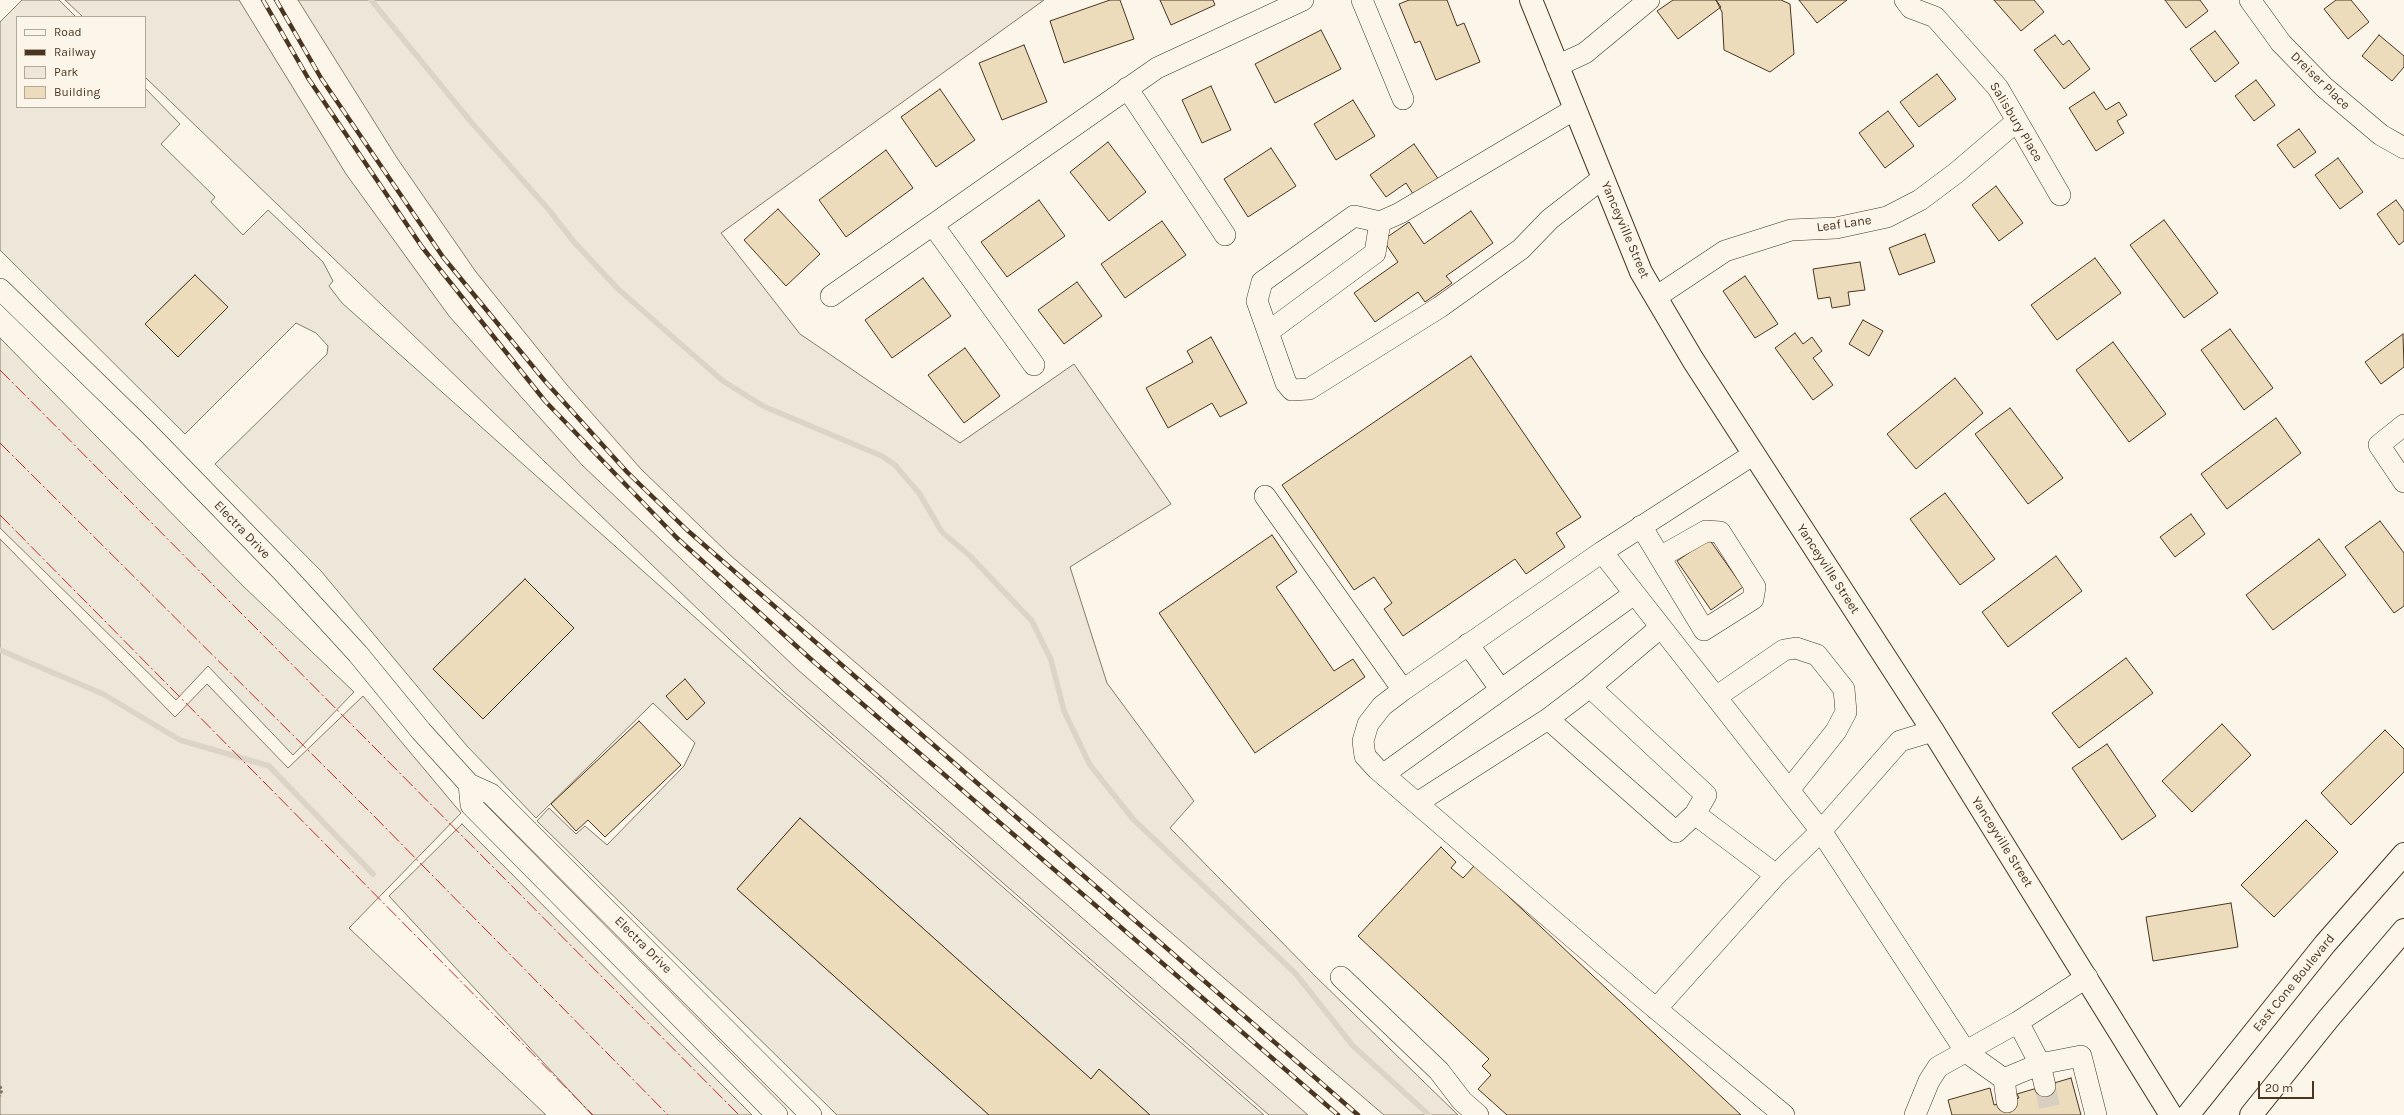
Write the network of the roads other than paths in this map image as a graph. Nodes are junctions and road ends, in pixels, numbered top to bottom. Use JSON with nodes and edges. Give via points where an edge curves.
{"nodes":[{"id":1,"x":1303,"y":0,"type":"edge"},
{"id":2,"x":1362,"y":0,"type":"edge"},
{"id":3,"x":1531,"y":0,"type":"edge"},
{"id":4,"x":1649,"y":0,"type":"edge"},
{"id":5,"x":1905,"y":0,"type":"edge"},
{"id":6,"x":2250,"y":0,"type":"edge"},
{"id":7,"x":1557,"y":66,"type":"junction"},
{"id":8,"x":1127,"y":88,"type":"junction"},
{"id":9,"x":1403,"y":99,"type":"dead end"},
{"id":10,"x":1575,"y":109,"type":"junction"},
{"id":11,"x":2017,"y":121,"type":"junction"},
{"id":12,"x":2404,"y":148,"type":"edge"},
{"id":13,"x":1603,"y":178,"type":"junction"},
{"id":14,"x":2060,"y":195,"type":"dead end"},
{"id":15,"x":1380,"y":222,"type":"junction"},
{"id":16,"x":933,"y":225,"type":"junction"},
{"id":17,"x":1225,"y":235,"type":"dead end"},
{"id":18,"x":0,"y":289,"type":"edge"},
{"id":19,"x":831,"y":296,"type":"dead end"},
{"id":20,"x":1656,"y":297,"type":"junction"},
{"id":21,"x":1268,"y":332,"type":"junction"},
{"id":22,"x":1034,"y":365,"type":"dead end"},
{"id":23,"x":2404,"y":425,"type":"edge"},
{"id":24,"x":1754,"y":454,"type":"junction"},
{"id":25,"x":2404,"y":482,"type":"edge"},
{"id":26,"x":1265,"y":496,"type":"dead end"},
{"id":27,"x":1641,"y":526,"type":"junction"},
{"id":28,"x":1602,"y":552,"type":"junction"},
{"id":29,"x":1660,"y":557,"type":"junction"},
{"id":30,"x":1634,"y":594,"type":"junction"},
{"id":31,"x":1661,"y":627,"type":"junction"},
{"id":32,"x":1704,"y":630,"type":"junction"},
{"id":33,"x":1468,"y":644,"type":"junction"},
{"id":34,"x":1678,"y":649,"type":"junction"},
{"id":35,"x":1590,"y":687,"type":"junction"},
{"id":36,"x":1403,"y":690,"type":"junction"},
{"id":37,"x":1500,"y":690,"type":"junction"},
{"id":38,"x":1716,"y":698,"type":"junction"},
{"id":39,"x":1548,"y":719,"type":"junction"},
{"id":40,"x":1933,"y":731,"type":"junction"},
{"id":41,"x":1384,"y":774,"type":"junction"},
{"id":42,"x":469,"y":784,"type":"junction"},
{"id":43,"x":1789,"y":790,"type":"junction"},
{"id":44,"x":1417,"y":803,"type":"junction"},
{"id":45,"x":1695,"y":814,"type":"junction"},
{"id":46,"x":1821,"y":830,"type":"junction"},
{"id":47,"x":2404,"y":854,"type":"edge"},
{"id":48,"x":1776,"y":875,"type":"junction"},
{"id":49,"x":619,"y":921,"type":"junction"},
{"id":50,"x":2404,"y":930,"type":"edge"},
{"id":51,"x":603,"y":939,"type":"junction"},
{"id":52,"x":1340,"y":977,"type":"dead end"},
{"id":53,"x":2087,"y":977,"type":"junction"},
{"id":54,"x":1656,"y":1009,"type":"junction"},
{"id":55,"x":2018,"y":1022,"type":"junction"},
{"id":56,"x":1966,"y":1052,"type":"junction"},
{"id":57,"x":2040,"y":1064,"type":"junction"},
{"id":58,"x":2004,"y":1079,"type":"junction"},
{"id":59,"x":2045,"y":1086,"type":"tunnel mouth"},
{"id":60,"x":2007,"y":1102,"type":"dead end"},
{"id":61,"x":777,"y":1115,"type":"edge"},
{"id":62,"x":811,"y":1115,"type":"edge"},
{"id":63,"x":1478,"y":1115,"type":"edge"},
{"id":64,"x":1784,"y":1115,"type":"edge"},
{"id":65,"x":1915,"y":1115,"type":"edge"},
{"id":66,"x":2096,"y":1115,"type":"edge"},
{"id":67,"x":2171,"y":1115,"type":"edge"},
{"id":68,"x":2188,"y":1115,"type":"edge"},
{"id":69,"x":2251,"y":1115,"type":"edge"}],
"edges":[{"from":1,"to":8,"type":"street","via":[[1157,68]]},
{"from":2,"to":9,"type":"street"},
{"from":3,"to":7,"type":"main road","name":"Yanceyville Street"},
{"from":4,"to":7,"type":"street","via":[[1585,53]]},
{"from":5,"to":11,"type":"street","name":"Salisbury Place","via":[[1911,8],[1935,17],[1998,88]]},
{"from":6,"to":12,"type":"street","name":"Dreiser Place","via":[[2281,43],[2324,88],[2380,135]]},
{"from":7,"to":10,"type":"main road","name":"Yanceyville Street"},
{"from":8,"to":16,"type":"street"},
{"from":8,"to":17,"type":"street"},
{"from":10,"to":13,"type":"main road","name":"Yanceyville Street"},
{"from":10,"to":15,"type":"street","via":[[1400,213]]},
{"from":11,"to":14,"type":"street","name":"Salisbury Place"},
{"from":11,"to":20,"type":"street","name":"Leaf Lane","via":[[1956,174],[1920,200],[1887,217],[1836,228],[1791,230],[1725,251]]},
{"from":13,"to":20,"type":"main road","name":"Yanceyville Street","via":[[1641,272]]},
{"from":13,"to":21,"type":"street","via":[[1550,219],[1521,249],[1440,307],[1309,389],[1292,390],[1286,383]]},
{"from":15,"to":21,"type":"street","via":[[1376,253]]},
{"from":15,"to":21,"type":"street","via":[[1354,216],[1262,282],[1257,301]]},
{"from":16,"to":19,"type":"street"},
{"from":16,"to":22,"type":"street"},
{"from":18,"to":42,"type":"street","name":"Electra Drive","via":[[148,433],[281,570],[358,654],[421,731]]},
{"from":20,"to":24,"type":"main road","name":"Yanceyville Street","via":[[1692,360]]},
{"from":23,"to":25,"type":"street","via":[[2379,445]]},
{"from":24,"to":27,"type":"street"},
{"from":24,"to":40,"type":"main road","name":"Yanceyville Street"},
{"from":26,"to":36,"type":"street"},
{"from":27,"to":28,"type":"street"},
{"from":27,"to":29,"type":"street"},
{"from":28,"to":30,"type":"street"},
{"from":28,"to":33,"type":"street"},
{"from":29,"to":32,"type":"street"},
{"from":29,"to":32,"type":"street","via":[[1706,531],[1720,532],[1755,587],[1753,599]]},
{"from":30,"to":31,"type":"street"},
{"from":30,"to":37,"type":"street"},
{"from":31,"to":34,"type":"street"},
{"from":31,"to":35,"type":"street"},
{"from":32,"to":34,"type":"street"},
{"from":33,"to":36,"type":"street"},
{"from":33,"to":37,"type":"street"},
{"from":34,"to":38,"type":"street"},
{"from":35,"to":39,"type":"street"},
{"from":35,"to":45,"type":"street","via":[[1706,795]]},
{"from":36,"to":41,"type":"street","via":[[1382,706],[1368,724],[1363,741],[1365,756]]},
{"from":37,"to":41,"type":"street"},
{"from":38,"to":43,"type":"street"},
{"from":38,"to":43,"type":"street","via":[[1784,650],[1796,648],[1817,655],[1844,689],[1846,712],[1836,731]]},
{"from":39,"to":44,"type":"street"},
{"from":39,"to":45,"type":"street","via":[[1676,832]]},
{"from":40,"to":46,"type":"street","via":[[1900,741]]},
{"from":40,"to":53,"type":"main road","name":"Yanceyville Street"},
{"from":41,"to":44,"type":"street"},
{"from":42,"to":49,"type":"street","name":"Electra Drive","via":[[491,794]]},
{"from":42,"to":51,"type":"street","name":"Electra Drive","via":[[471,805]]},
{"from":43,"to":46,"type":"street"},
{"from":44,"to":54,"type":"street"},
{"from":45,"to":48,"type":"street"},
{"from":46,"to":48,"type":"street"},
{"from":46,"to":56,"type":"street"},
{"from":47,"to":68,"type":"main road","name":"East Cone Boulevard","via":[[2325,944]]},
{"from":48,"to":54,"type":"street"},
{"from":49,"to":51,"type":"street"},
{"from":49,"to":62,"type":"street","name":"Electra Drive"},
{"from":50,"to":69,"type":"main road"},
{"from":51,"to":61,"type":"street","name":"Electra Drive"},
{"from":52,"to":63,"type":"street","via":[[1439,1071],[1462,1101]]},
{"from":53,"to":55,"type":"street"},
{"from":53,"to":67,"type":"main road","name":"Yanceyville Street"},
{"from":54,"to":64,"type":"street"},
{"from":55,"to":56,"type":"street"},
{"from":55,"to":57,"type":"street"},
{"from":56,"to":58,"type":"street"},
{"from":56,"to":65,"type":"street","via":[[1938,1067],[1929,1081]]},
{"from":57,"to":58,"type":"street"},
{"from":57,"to":59,"type":"street"},
{"from":57,"to":66,"type":"street","via":[[2081,1056]]},
{"from":58,"to":60,"type":"street"}]}
